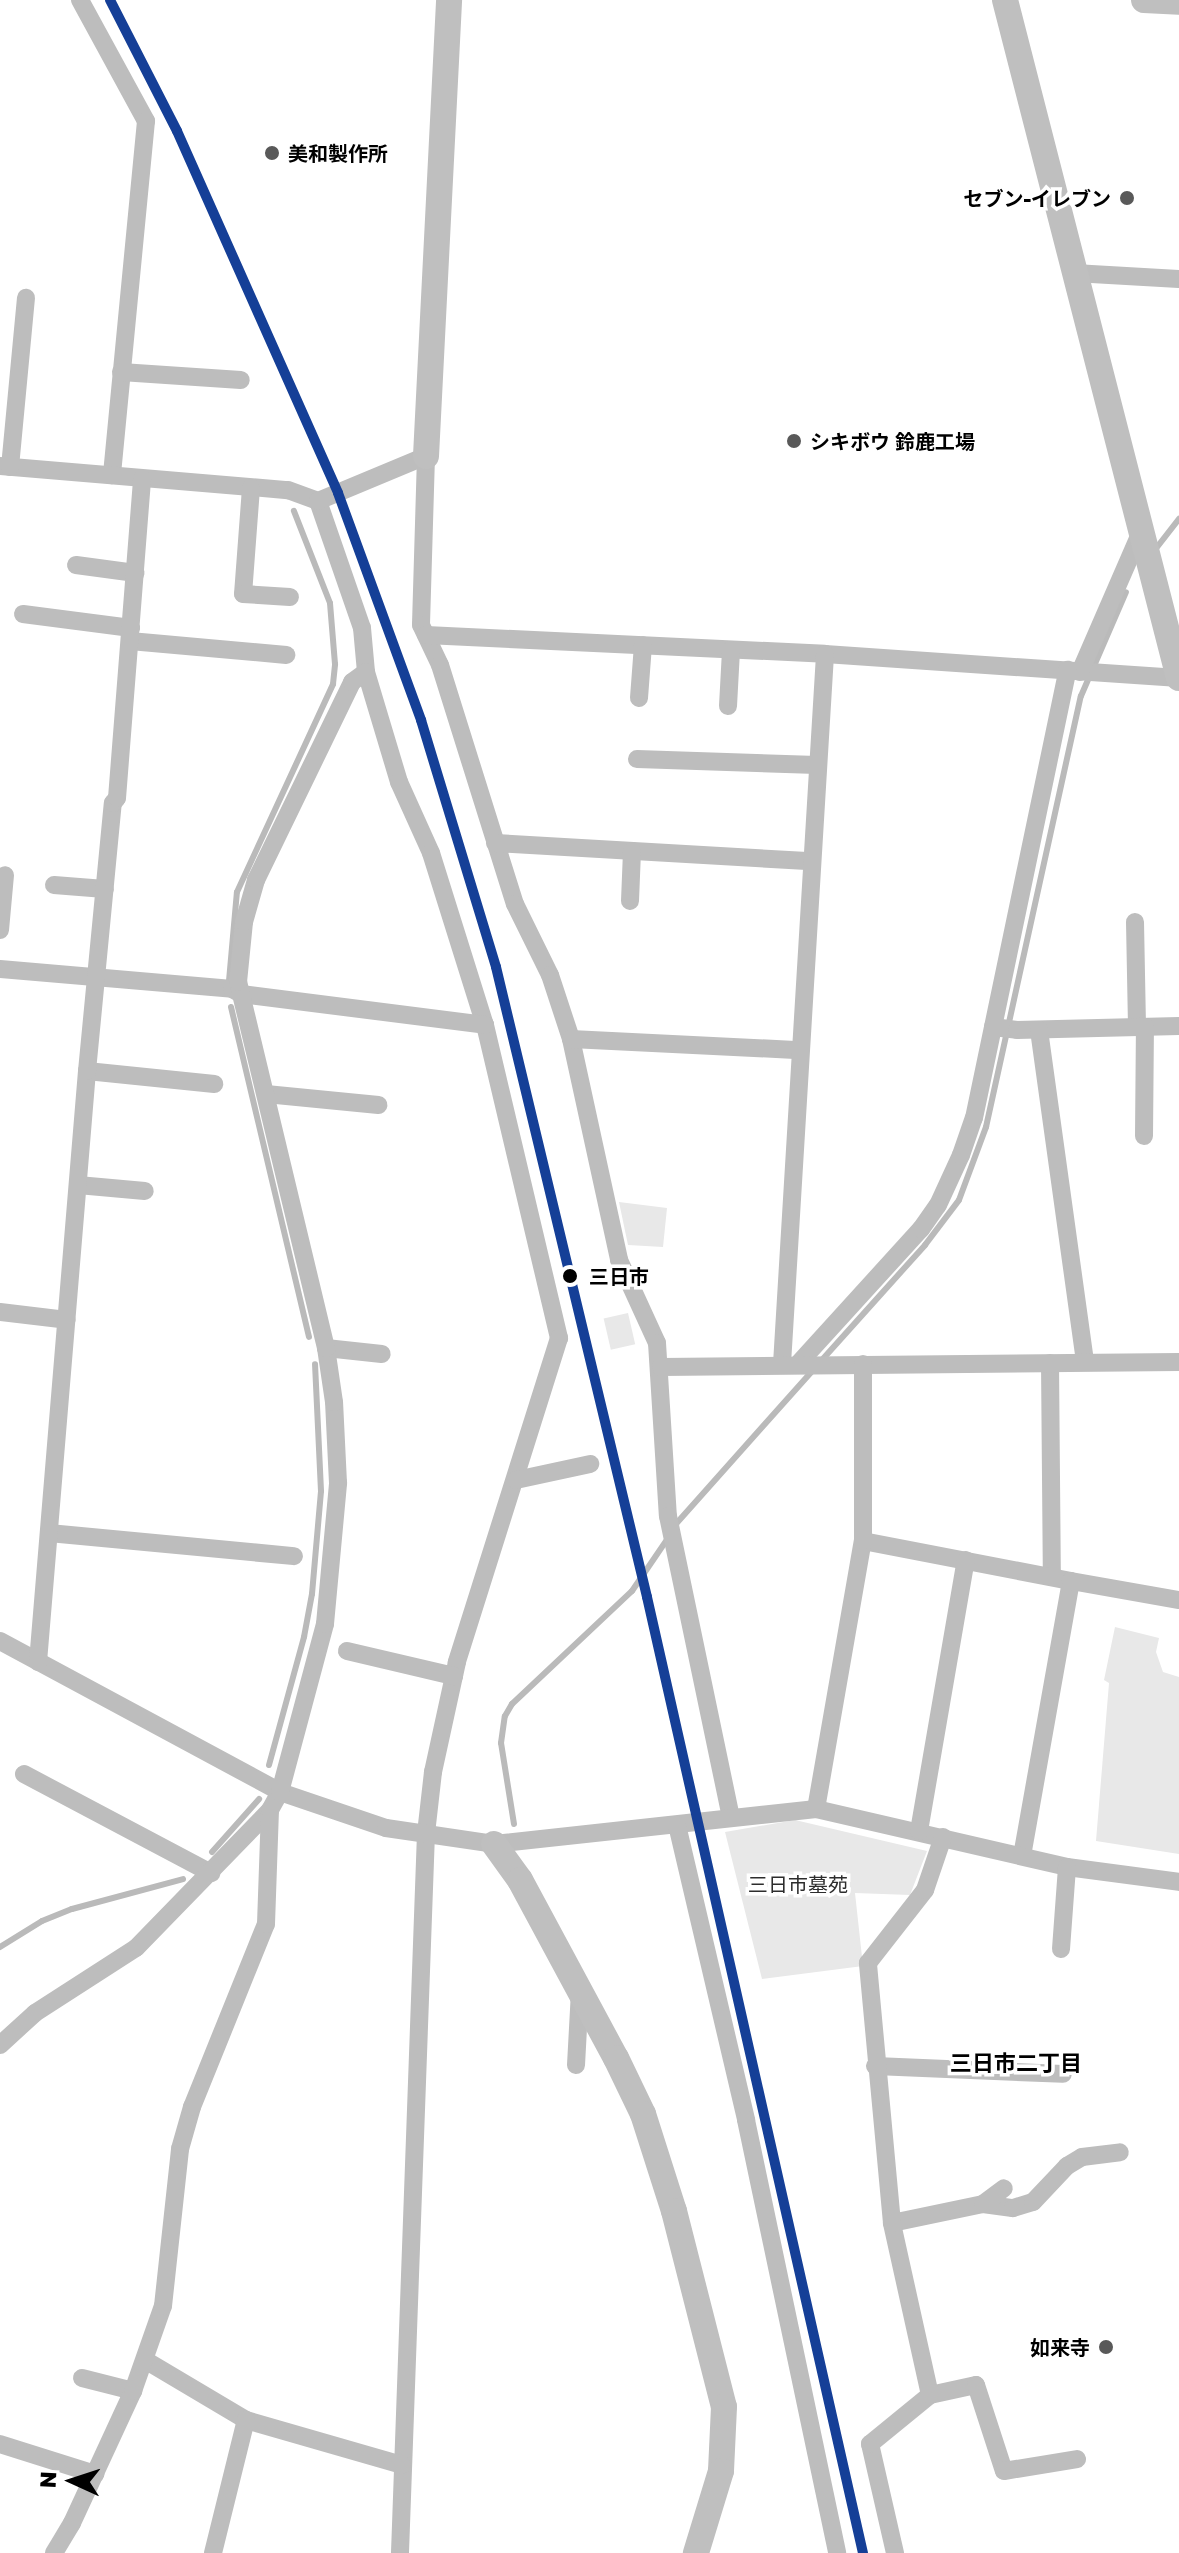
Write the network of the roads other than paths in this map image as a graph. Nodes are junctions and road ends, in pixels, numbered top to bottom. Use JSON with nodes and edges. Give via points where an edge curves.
{"nodes":[{"id":1,"x":80,"y":0,"type":"edge"},
{"id":2,"x":449,"y":0,"type":"edge"},
{"id":3,"x":1005,"y":0,"type":"edge"},
{"id":4,"x":1144,"y":0,"type":"edge"},
{"id":5,"x":1179,"y":2,"type":"edge"},
{"id":6,"x":1074,"y":273,"type":"junction"},
{"id":7,"x":1179,"y":279,"type":"edge"},
{"id":8,"x":26,"y":298,"type":"dead end"},
{"id":9,"x":121,"y":372,"type":"junction"},
{"id":10,"x":241,"y":380,"type":"dead end"},
{"id":11,"x":426,"y":456,"type":"junction"},
{"id":12,"x":5,"y":466,"type":"edge"},
{"id":13,"x":112,"y":475,"type":"junction"},
{"id":14,"x":142,"y":479,"type":"junction"},
{"id":15,"x":251,"y":488,"type":"junction"},
{"id":16,"x":318,"y":501,"type":"junction"},
{"id":17,"x":1141,"y":532,"type":"junction"},
{"id":18,"x":76,"y":565,"type":"dead end"},
{"id":19,"x":135,"y":573,"type":"junction"},
{"id":20,"x":290,"y":597,"type":"dead end"},
{"id":21,"x":23,"y":614,"type":"dead end"},
{"id":22,"x":131,"y":634,"type":"junction"},
{"id":23,"x":426,"y":635,"type":"junction"},
{"id":24,"x":643,"y":645,"type":"junction"},
{"id":25,"x":731,"y":650,"type":"junction"},
{"id":26,"x":825,"y":654,"type":"junction"},
{"id":27,"x":286,"y":655,"type":"dead end"},
{"id":28,"x":366,"y":672,"type":"junction"},
{"id":29,"x":1082,"y":672,"type":"junction"},
{"id":30,"x":1179,"y":678,"type":"edge"},
{"id":31,"x":639,"y":698,"type":"dead end"},
{"id":32,"x":728,"y":706,"type":"dead end"},
{"id":33,"x":637,"y":759,"type":"dead end"},
{"id":34,"x":817,"y":765,"type":"junction"},
{"id":35,"x":495,"y":843,"type":"junction"},
{"id":36,"x":632,"y":851,"type":"junction"},
{"id":37,"x":811,"y":861,"type":"junction"},
{"id":38,"x":5,"y":875,"type":"dead end"},
{"id":39,"x":54,"y":885,"type":"dead end"},
{"id":40,"x":105,"y":889,"type":"junction"},
{"id":41,"x":630,"y":901,"type":"dead end"},
{"id":42,"x":1135,"y":922,"type":"dead end"},
{"id":43,"x":0,"y":930,"type":"edge"},
{"id":44,"x":0,"y":969,"type":"edge"},
{"id":45,"x":96,"y":977,"type":"junction"},
{"id":46,"x":241,"y":994,"type":"junction"},
{"id":47,"x":485,"y":1025,"type":"junction"},
{"id":48,"x":1179,"y":1026,"type":"edge"},
{"id":49,"x":993,"y":1027,"type":"junction"},
{"id":50,"x":1141,"y":1027,"type":"junction"},
{"id":51,"x":1039,"y":1030,"type":"junction"},
{"id":52,"x":571,"y":1039,"type":"junction"},
{"id":53,"x":800,"y":1050,"type":"junction"},
{"id":54,"x":87,"y":1071,"type":"junction"},
{"id":55,"x":214,"y":1084,"type":"dead end"},
{"id":56,"x":266,"y":1094,"type":"junction"},
{"id":57,"x":378,"y":1105,"type":"dead end"},
{"id":58,"x":1144,"y":1136,"type":"dead end"},
{"id":59,"x":78,"y":1185,"type":"junction"},
{"id":60,"x":145,"y":1191,"type":"dead end"},
{"id":61,"x":0,"y":1312,"type":"edge"},
{"id":62,"x":67,"y":1320,"type":"junction"},
{"id":63,"x":326,"y":1348,"type":"junction"},
{"id":64,"x":382,"y":1354,"type":"dead end"},
{"id":65,"x":1085,"y":1362,"type":"junction"},
{"id":66,"x":1179,"y":1362,"type":"edge"},
{"id":67,"x":1050,"y":1363,"type":"junction"},
{"id":68,"x":796,"y":1364,"type":"junction"},
{"id":69,"x":863,"y":1364,"type":"junction"},
{"id":70,"x":661,"y":1367,"type":"junction"},
{"id":71,"x":590,"y":1464,"type":"dead end"},
{"id":72,"x":516,"y":1480,"type":"junction"},
{"id":73,"x":49,"y":1533,"type":"junction"},
{"id":74,"x":863,"y":1541,"type":"junction"},
{"id":75,"x":294,"y":1556,"type":"dead end"},
{"id":76,"x":966,"y":1560,"type":"junction"},
{"id":77,"x":1052,"y":1577,"type":"junction"},
{"id":78,"x":1071,"y":1581,"type":"junction"},
{"id":79,"x":1179,"y":1600,"type":"edge"},
{"id":80,"x":0,"y":1641,"type":"edge"},
{"id":81,"x":347,"y":1651,"type":"dead end"},
{"id":82,"x":38,"y":1662,"type":"junction"},
{"id":83,"x":454,"y":1676,"type":"junction"},
{"id":84,"x":24,"y":1774,"type":"dead end"},
{"id":85,"x":280,"y":1792,"type":"junction"},
{"id":86,"x":816,"y":1809,"type":"junction"},
{"id":87,"x":270,"y":1810,"type":"junction"},
{"id":88,"x":731,"y":1817,"type":"junction"},
{"id":89,"x":677,"y":1825,"type":"junction"},
{"id":90,"x":919,"y":1831,"type":"junction"},
{"id":91,"x":426,"y":1833,"type":"junction"},
{"id":92,"x":943,"y":1837,"type":"junction"},
{"id":93,"x":494,"y":1844,"type":"junction"},
{"id":94,"x":1022,"y":1856,"type":"junction"},
{"id":95,"x":1067,"y":1867,"type":"junction"},
{"id":96,"x":211,"y":1873,"type":"junction"},
{"id":97,"x":1179,"y":1882,"type":"edge"},
{"id":98,"x":1061,"y":1949,"type":"dead end"},
{"id":99,"x":581,"y":1990,"type":"junction"},
{"id":100,"x":0,"y":2045,"type":"edge"},
{"id":101,"x":576,"y":2065,"type":"dead end"},
{"id":102,"x":875,"y":2066,"type":"junction"},
{"id":103,"x":1063,"y":2074,"type":"dead end"},
{"id":104,"x":1120,"y":2152,"type":"dead end"},
{"id":105,"x":1004,"y":2188,"type":"dead end"},
{"id":106,"x":983,"y":2204,"type":"junction"},
{"id":107,"x":892,"y":2223,"type":"junction"},
{"id":108,"x":145,"y":2360,"type":"junction"},
{"id":109,"x":82,"y":2378,"type":"dead end"},
{"id":110,"x":133,"y":2391,"type":"junction"},
{"id":111,"x":930,"y":2395,"type":"junction"},
{"id":112,"x":246,"y":2420,"type":"junction"},
{"id":113,"x":0,"y":2444,"type":"edge"},
{"id":114,"x":1077,"y":2459,"type":"dead end"},
{"id":115,"x":402,"y":2465,"type":"junction"},
{"id":116,"x":95,"y":2474,"type":"junction"},
{"id":117,"x":54,"y":2553,"type":"edge"},
{"id":118,"x":213,"y":2553,"type":"edge"},
{"id":119,"x":400,"y":2553,"type":"edge"},
{"id":120,"x":696,"y":2553,"type":"edge"},
{"id":121,"x":837,"y":2553,"type":"edge"},
{"id":122,"x":895,"y":2553,"type":"edge"}],
"edges":[{"from":1,"to":9,"type":"street","via":[[146,121]]},
{"from":2,"to":11,"type":"street"},
{"from":3,"to":6,"type":"street"},
{"from":4,"to":5,"type":"street"},
{"from":6,"to":7,"type":"street"},
{"from":6,"to":17,"type":"street"},
{"from":8,"to":12,"type":"street"},
{"from":9,"to":10,"type":"street"},
{"from":9,"to":13,"type":"street"},
{"from":11,"to":16,"type":"street"},
{"from":11,"to":23,"type":"street","via":[[419,613]]},
{"from":12,"to":13,"type":"street"},
{"from":13,"to":14,"type":"street"},
{"from":14,"to":15,"type":"street"},
{"from":14,"to":19,"type":"street"},
{"from":15,"to":16,"type":"street","via":[[288,490]]},
{"from":15,"to":20,"type":"street","via":[[243,594]]},
{"from":16,"to":28,"type":"street","via":[[362,628]]},
{"from":17,"to":29,"type":"street"},
{"from":17,"to":30,"type":"street"},
{"from":18,"to":19,"type":"street"},
{"from":19,"to":22,"type":"street"},
{"from":21,"to":22,"type":"street"},
{"from":22,"to":27,"type":"street"},
{"from":22,"to":40,"type":"street"},
{"from":23,"to":24,"type":"street"},
{"from":23,"to":35,"type":"street"},
{"from":24,"to":25,"type":"street"},
{"from":24,"to":31,"type":"street"},
{"from":25,"to":26,"type":"street"},
{"from":25,"to":32,"type":"street"},
{"from":26,"to":29,"type":"street"},
{"from":26,"to":34,"type":"street"},
{"from":28,"to":46,"type":"street","via":[[352,682],[247,902]]},
{"from":28,"to":47,"type":"street"},
{"from":29,"to":30,"type":"street"},
{"from":29,"to":49,"type":"street"},
{"from":33,"to":34,"type":"street"},
{"from":34,"to":37,"type":"street"},
{"from":35,"to":36,"type":"street"},
{"from":35,"to":52,"type":"street"},
{"from":36,"to":37,"type":"street"},
{"from":36,"to":41,"type":"street"},
{"from":37,"to":53,"type":"street"},
{"from":38,"to":43,"type":"street"},
{"from":39,"to":40,"type":"street"},
{"from":40,"to":45,"type":"street"},
{"from":42,"to":50,"type":"street"},
{"from":44,"to":45,"type":"street"},
{"from":45,"to":46,"type":"street"},
{"from":45,"to":54,"type":"street"},
{"from":46,"to":47,"type":"street"},
{"from":46,"to":56,"type":"street"},
{"from":47,"to":72,"type":"street","via":[[559,1338]]},
{"from":48,"to":50,"type":"street"},
{"from":49,"to":51,"type":"street"},
{"from":49,"to":68,"type":"street","via":[[974,1118],[938,1205]]},
{"from":50,"to":51,"type":"street"},
{"from":50,"to":58,"type":"street"},
{"from":51,"to":65,"type":"street"},
{"from":52,"to":53,"type":"street"},
{"from":52,"to":70,"type":"street","via":[[619,1260],[657,1343]]},
{"from":53,"to":68,"type":"street"},
{"from":54,"to":55,"type":"street"},
{"from":54,"to":59,"type":"street"},
{"from":56,"to":57,"type":"street"},
{"from":56,"to":63,"type":"street"},
{"from":59,"to":60,"type":"street"},
{"from":59,"to":62,"type":"street"},
{"from":61,"to":62,"type":"street"},
{"from":62,"to":73,"type":"street"},
{"from":63,"to":64,"type":"street"},
{"from":63,"to":85,"type":"street","via":[[338,1483],[325,1624]]},
{"from":65,"to":66,"type":"street"},
{"from":65,"to":67,"type":"street"},
{"from":67,"to":69,"type":"street"},
{"from":67,"to":77,"type":"street"},
{"from":68,"to":69,"type":"street"},
{"from":68,"to":70,"type":"street"},
{"from":69,"to":74,"type":"street"},
{"from":70,"to":88,"type":"street","via":[[668,1516]]},
{"from":71,"to":72,"type":"street"},
{"from":72,"to":83,"type":"street"},
{"from":73,"to":75,"type":"street"},
{"from":73,"to":82,"type":"street"},
{"from":74,"to":76,"type":"street"},
{"from":74,"to":86,"type":"street"},
{"from":76,"to":77,"type":"street"},
{"from":76,"to":90,"type":"street"},
{"from":77,"to":78,"type":"street"},
{"from":78,"to":79,"type":"street"},
{"from":78,"to":94,"type":"street"},
{"from":80,"to":82,"type":"street"},
{"from":81,"to":83,"type":"street"},
{"from":82,"to":85,"type":"street"},
{"from":83,"to":91,"type":"street"},
{"from":84,"to":96,"type":"street"},
{"from":85,"to":87,"type":"street"},
{"from":85,"to":91,"type":"street","via":[[386,1828]]},
{"from":86,"to":88,"type":"street"},
{"from":86,"to":90,"type":"street"},
{"from":87,"to":96,"type":"street"},
{"from":87,"to":108,"type":"street","via":[[266,1924],[180,2149],[163,2306]]},
{"from":88,"to":89,"type":"street"},
{"from":89,"to":93,"type":"street"},
{"from":89,"to":121,"type":"street","via":[[746,2120]]},
{"from":90,"to":92,"type":"street"},
{"from":91,"to":93,"type":"street"},
{"from":91,"to":115,"type":"street"},
{"from":92,"to":94,"type":"street"},
{"from":92,"to":102,"type":"street","via":[[925,1890],[868,1963]]},
{"from":93,"to":99,"type":"street"},
{"from":94,"to":95,"type":"street"},
{"from":95,"to":97,"type":"street"},
{"from":95,"to":98,"type":"street"},
{"from":96,"to":100,"type":"street","via":[[136,1948],[35,2013]]},
{"from":99,"to":101,"type":"street"},
{"from":99,"to":120,"type":"street","via":[[643,2114],[674,2211],[724,2407],[721,2471]]},
{"from":102,"to":103,"type":"street"},
{"from":102,"to":107,"type":"street"},
{"from":104,"to":106,"type":"street","via":[[1082,2157],[1033,2202],[1013,2208]]},
{"from":105,"to":106,"type":"street"},
{"from":106,"to":107,"type":"street"},
{"from":107,"to":111,"type":"street"},
{"from":108,"to":110,"type":"street"},
{"from":108,"to":112,"type":"street"},
{"from":109,"to":110,"type":"street"},
{"from":110,"to":116,"type":"street"},
{"from":111,"to":114,"type":"street","via":[[976,2385],[1004,2471]]},
{"from":111,"to":122,"type":"street","via":[[870,2444]]},
{"from":112,"to":115,"type":"street"},
{"from":112,"to":118,"type":"street"},
{"from":113,"to":116,"type":"street"},
{"from":115,"to":119,"type":"street"},
{"from":116,"to":117,"type":"street"}]}
